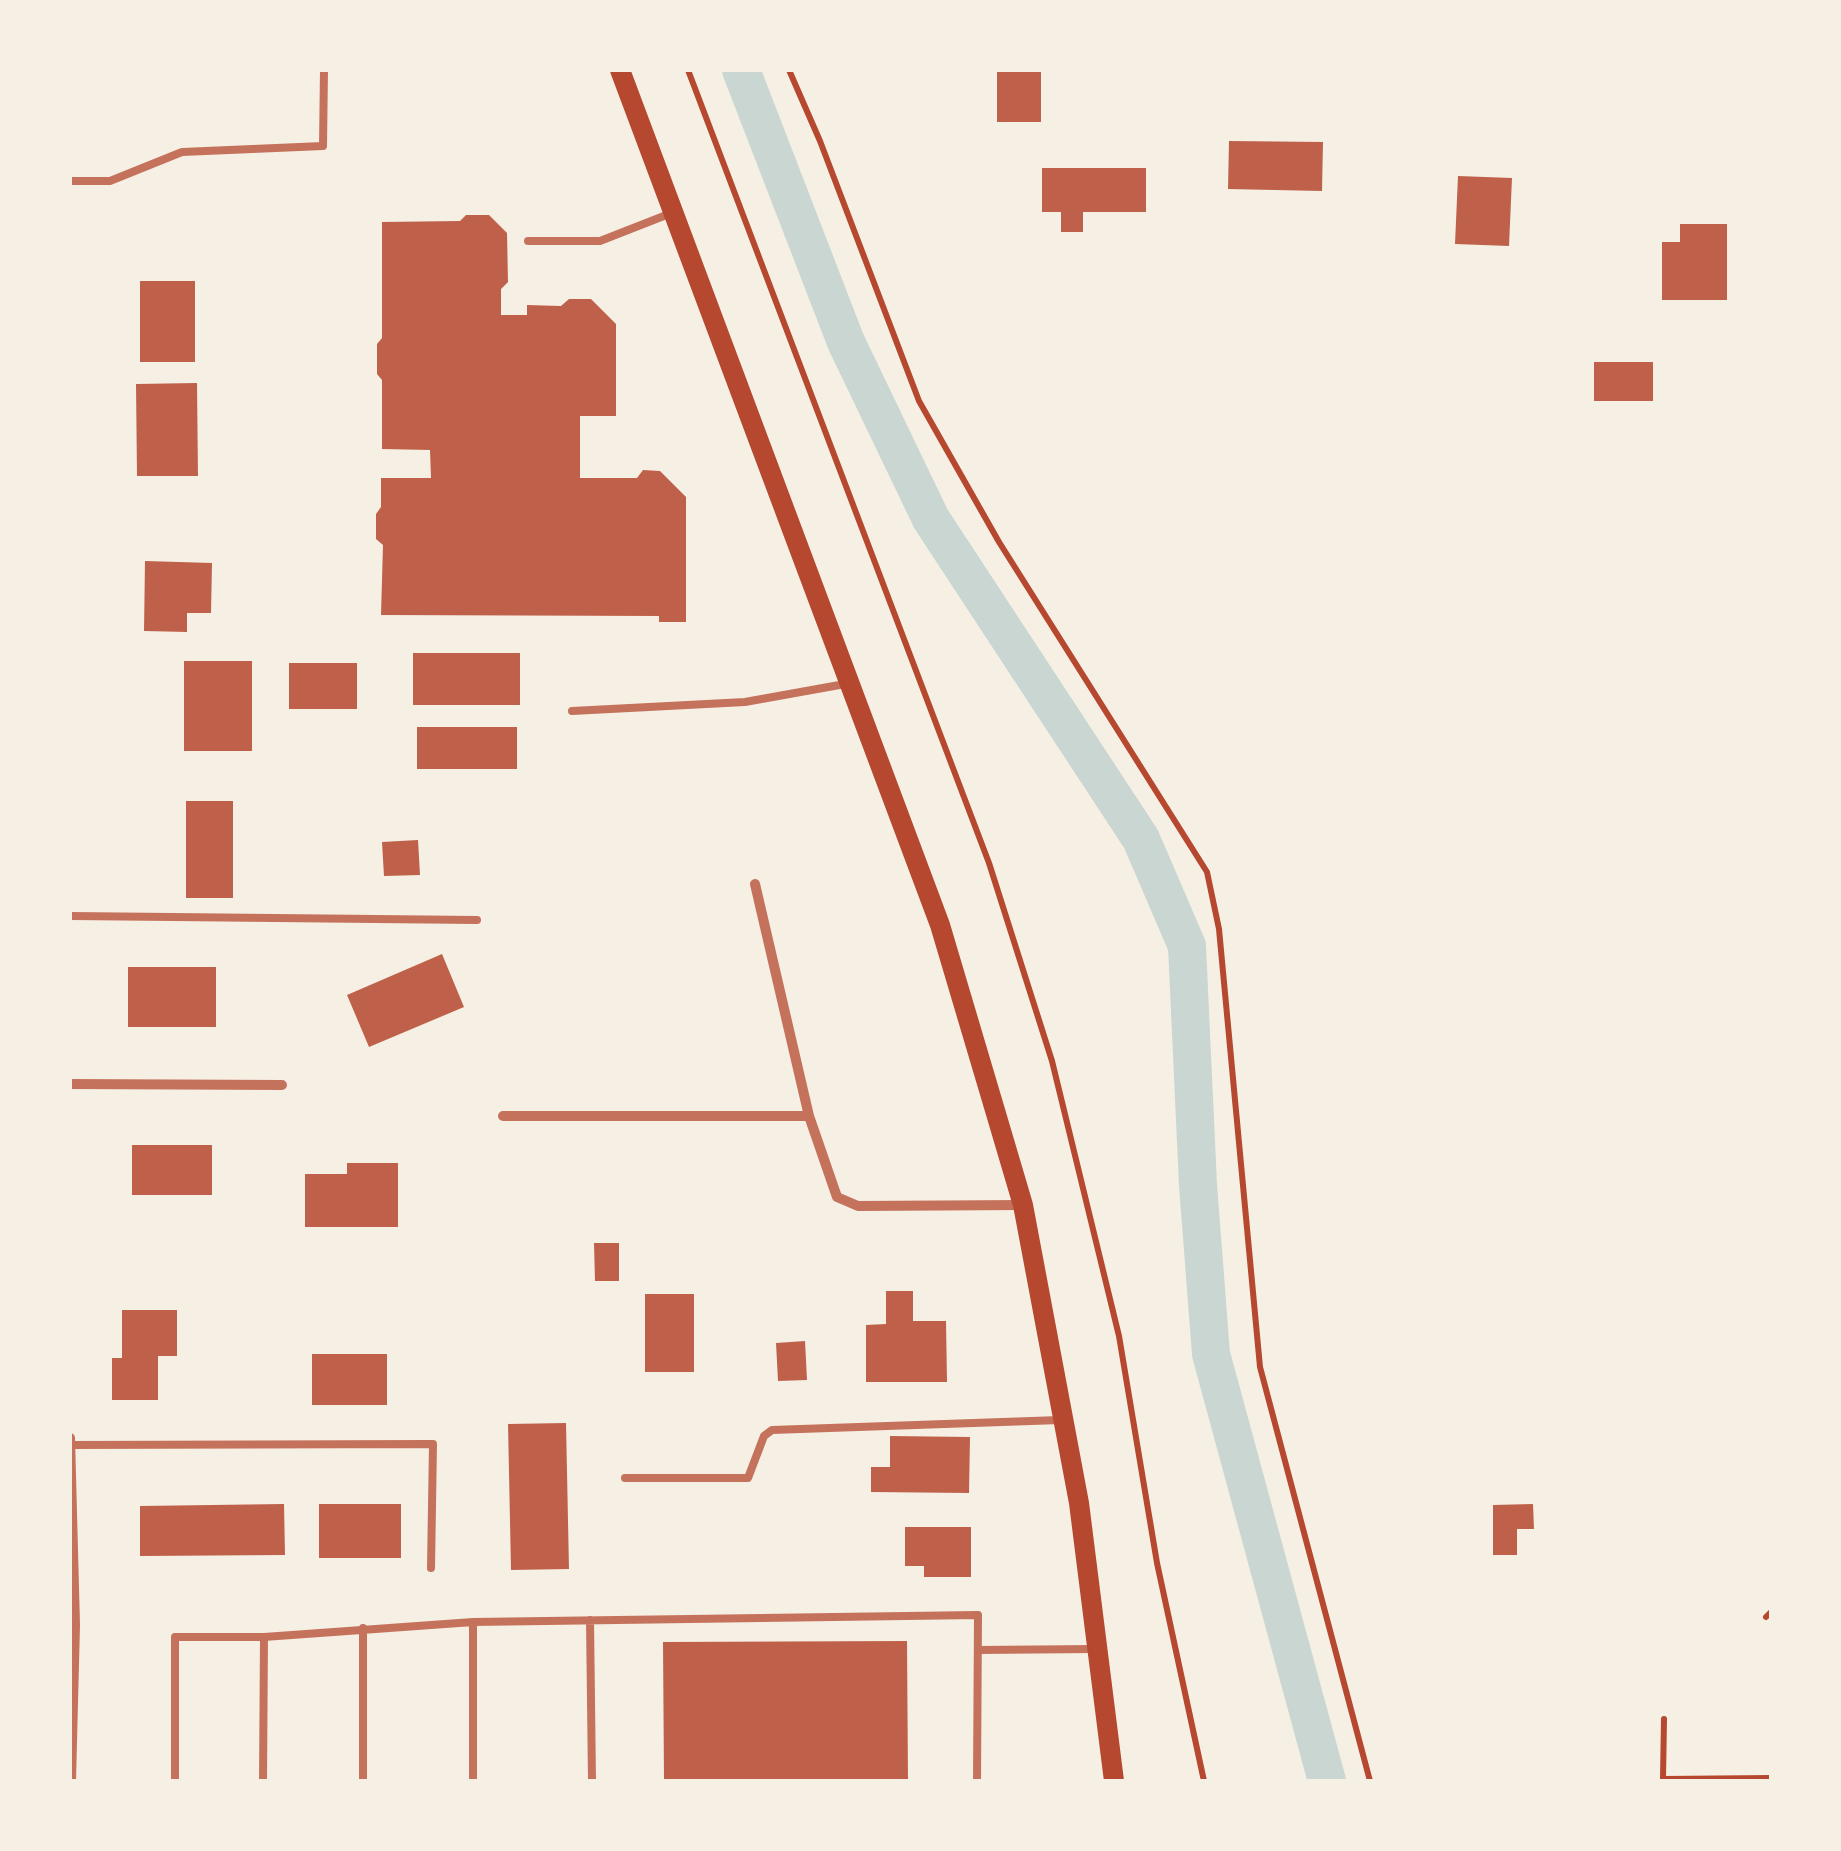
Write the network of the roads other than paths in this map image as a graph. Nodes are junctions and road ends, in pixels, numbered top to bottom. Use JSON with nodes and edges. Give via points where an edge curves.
{"nodes":[{"id":1,"x":324,"y":70,"type":"edge"},
{"id":2,"x":620,"y":70,"type":"edge"},
{"id":3,"x":70,"y":181,"type":"edge"},
{"id":4,"x":674,"y":212,"type":"junction"},
{"id":5,"x":528,"y":241,"type":"dead end"},
{"id":6,"x":850,"y":683,"type":"junction"},
{"id":7,"x":572,"y":711,"type":"dead end"},
{"id":8,"x":755,"y":884,"type":"dead end"},
{"id":9,"x":70,"y":916,"type":"edge"},
{"id":10,"x":478,"y":920,"type":"dead end"},
{"id":11,"x":70,"y":1084,"type":"edge"},
{"id":12,"x":282,"y":1085,"type":"dead end"},
{"id":13,"x":503,"y":1116,"type":"dead end"},
{"id":14,"x":809,"y":1116,"type":"junction"},
{"id":15,"x":1022,"y":1206,"type":"junction"},
{"id":16,"x":1064,"y":1420,"type":"junction"},
{"id":17,"x":70,"y":1441,"type":"edge"},
{"id":18,"x":624,"y":1478,"type":"dead end"},
{"id":19,"x":431,"y":1568,"type":"dead end"},
{"id":20,"x":590,"y":1620,"type":"junction"},
{"id":21,"x":473,"y":1622,"type":"junction"},
{"id":22,"x":72,"y":1624,"type":"edge"},
{"id":23,"x":362,"y":1628,"type":"junction"},
{"id":24,"x":264,"y":1637,"type":"junction"},
{"id":25,"x":1098,"y":1649,"type":"junction"},
{"id":26,"x":978,"y":1650,"type":"junction"},
{"id":27,"x":71,"y":1781,"type":"edge"},
{"id":28,"x":175,"y":1781,"type":"edge"},
{"id":29,"x":263,"y":1781,"type":"edge"},
{"id":30,"x":362,"y":1781,"type":"edge"},
{"id":31,"x":473,"y":1781,"type":"edge"},
{"id":32,"x":592,"y":1781,"type":"edge"},
{"id":33,"x":977,"y":1781,"type":"edge"},
{"id":34,"x":1114,"y":1781,"type":"edge"}],
"edges":[{"from":1,"to":3,"type":"lane","via":[[323,146],[182,152],[110,182]]},
{"from":2,"to":4,"type":"main road"},
{"from":4,"to":5,"type":"lane","via":[[600,241]]},
{"from":4,"to":6,"type":"main road"},
{"from":6,"to":7,"type":"lane","via":[[746,702]]},
{"from":6,"to":15,"type":"main road","via":[[940,926]]},
{"from":8,"to":14,"type":"street"},
{"from":9,"to":10,"type":"lane"},
{"from":11,"to":12,"type":"street"},
{"from":13,"to":14,"type":"street"},
{"from":14,"to":15,"type":"street","via":[[837,1196],[858,1206]]},
{"from":15,"to":16,"type":"main road"},
{"from":16,"to":18,"type":"lane","via":[[772,1430],[748,1478]]},
{"from":16,"to":25,"type":"main road"},
{"from":17,"to":19,"type":"lane","via":[[433,1444]]},
{"from":17,"to":22,"type":"street"},
{"from":20,"to":21,"type":"lane"},
{"from":20,"to":26,"type":"lane","via":[[978,1614]]},
{"from":20,"to":32,"type":"lane"},
{"from":21,"to":23,"type":"lane"},
{"from":21,"to":31,"type":"lane"},
{"from":22,"to":27,"type":"street"},
{"from":23,"to":24,"type":"lane"},
{"from":23,"to":30,"type":"lane"},
{"from":24,"to":28,"type":"lane","via":[[175,1637]]},
{"from":24,"to":29,"type":"lane"},
{"from":25,"to":26,"type":"lane"},
{"from":25,"to":34,"type":"main road"},
{"from":26,"to":33,"type":"lane"}]}
